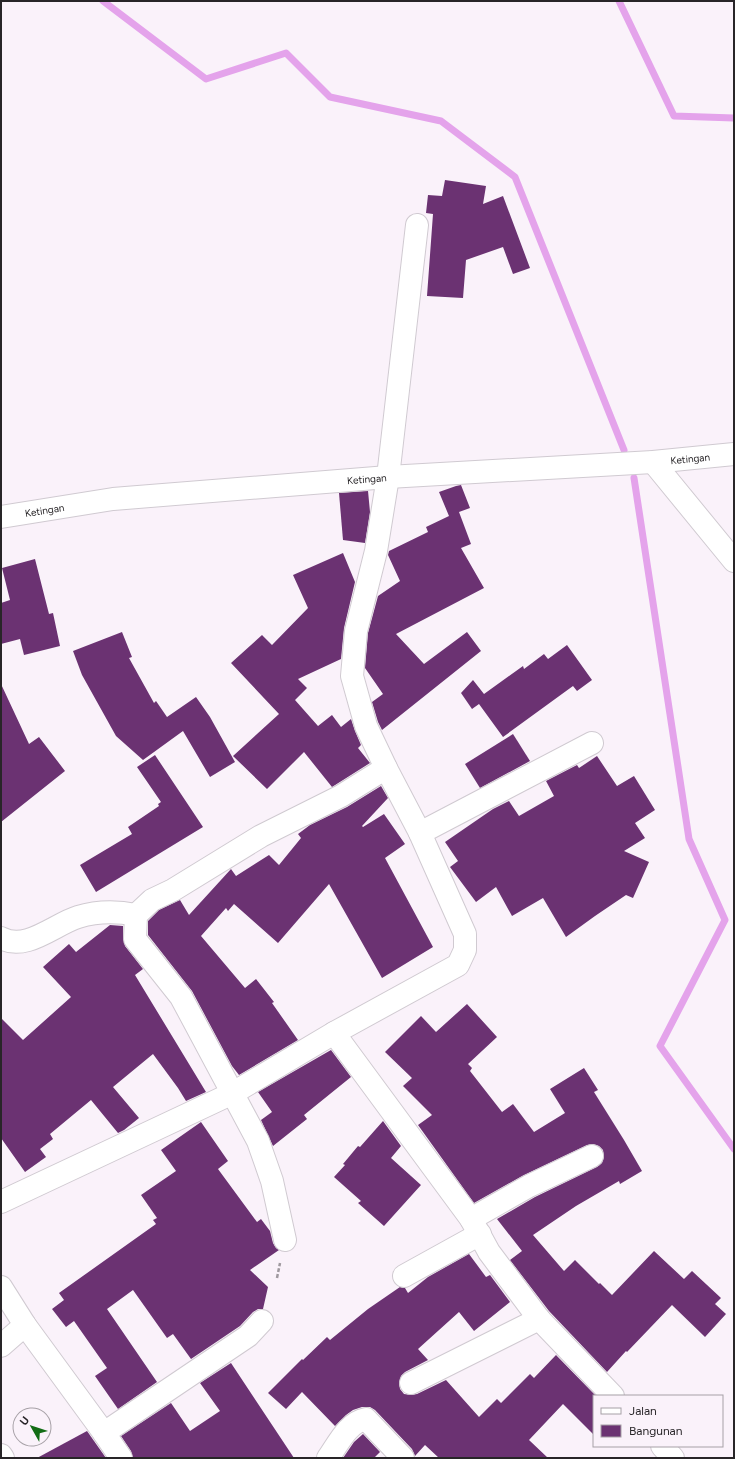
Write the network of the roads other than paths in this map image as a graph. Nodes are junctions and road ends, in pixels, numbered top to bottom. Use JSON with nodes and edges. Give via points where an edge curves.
{"nodes":[{"id":1,"x":417,"y":225,"type":"dead end"},
{"id":2,"x":734,"y":454,"type":"edge"},
{"id":3,"x":653,"y":462,"type":"junction"},
{"id":4,"x":388,"y":477,"type":"junction"},
{"id":5,"x":1,"y":517,"type":"edge"},
{"id":6,"x":734,"y":561,"type":"edge"},
{"id":7,"x":592,"y":743,"type":"dead end"},
{"id":8,"x":386,"y":768,"type":"junction"},
{"id":9,"x":420,"y":833,"type":"junction"},
{"id":10,"x":136,"y":915,"type":"junction"},
{"id":11,"x":1,"y":938,"type":"edge"},
{"id":12,"x":334,"y":1033,"type":"junction"},
{"id":13,"x":233,"y":1094,"type":"junction"},
{"id":14,"x":592,"y":1156,"type":"dead end"},
{"id":15,"x":1,"y":1202,"type":"edge"},
{"id":16,"x":475,"y":1227,"type":"junction"},
{"id":17,"x":285,"y":1240,"type":"dead end"},
{"id":18,"x":404,"y":1276,"type":"dead end"},
{"id":19,"x":1,"y":1287,"type":"edge"},
{"id":20,"x":539,"y":1319,"type":"junction"},
{"id":21,"x":262,"y":1321,"type":"dead end"},
{"id":22,"x":25,"y":1325,"type":"junction"},
{"id":23,"x":1,"y":1346,"type":"edge"},
{"id":24,"x":411,"y":1383,"type":"dead end"},
{"id":25,"x":613,"y":1395,"type":"edge"},
{"id":26,"x":104,"y":1433,"type":"junction"},
{"id":27,"x":663,"y":1447,"type":"edge"},
{"id":28,"x":681,"y":1447,"type":"edge"},
{"id":29,"x":1,"y":1455,"type":"edge"},
{"id":30,"x":3,"y":1458,"type":"edge"},
{"id":31,"x":121,"y":1458,"type":"edge"},
{"id":32,"x":328,"y":1458,"type":"edge"},
{"id":33,"x":404,"y":1458,"type":"edge"},
{"id":34,"x":673,"y":1458,"type":"edge"}],
"edges":[{"from":1,"to":4,"type":"street"},
{"from":2,"to":3,"type":"street","name":"Ketingan"},
{"from":3,"to":4,"type":"street","name":"Ketingan"},
{"from":3,"to":6,"type":"street"},
{"from":4,"to":5,"type":"street","name":"Ketingan","via":[[113,499]]},
{"from":4,"to":8,"type":"street","via":[[376,551],[356,631],[352,676],[366,726]]},
{"from":7,"to":9,"type":"street"},
{"from":8,"to":9,"type":"street"},
{"from":8,"to":10,"type":"street","via":[[341,796],[261,836],[173,890],[152,900]]},
{"from":9,"to":12,"type":"street","via":[[465,934],[465,950],[458,965]]},
{"from":10,"to":11,"type":"street","via":[[104,911],[77,917],[25,941],[13,943]]},
{"from":10,"to":13,"type":"street","via":[[135,939],[181,997]]},
{"from":12,"to":13,"type":"street"},
{"from":12,"to":16,"type":"street"},
{"from":13,"to":15,"type":"street"},
{"from":13,"to":17,"type":"street","via":[[258,1141],[272,1181]]},
{"from":14,"to":16,"type":"street","via":[[529,1186]]},
{"from":16,"to":18,"type":"street"},
{"from":16,"to":20,"type":"street","via":[[489,1252]]},
{"from":19,"to":22,"type":"street"},
{"from":20,"to":24,"type":"street"},
{"from":20,"to":25,"type":"street"},
{"from":21,"to":26,"type":"street","via":[[237,1344]]},
{"from":22,"to":23,"type":"street"},
{"from":22,"to":26,"type":"street"},
{"from":26,"to":31,"type":"street"},
{"from":27,"to":34,"type":"street"},
{"from":28,"to":34,"type":"street"},
{"from":29,"to":30,"type":"street"},
{"from":32,"to":33,"type":"street","via":[[352,1424],[366,1419]]}]}
